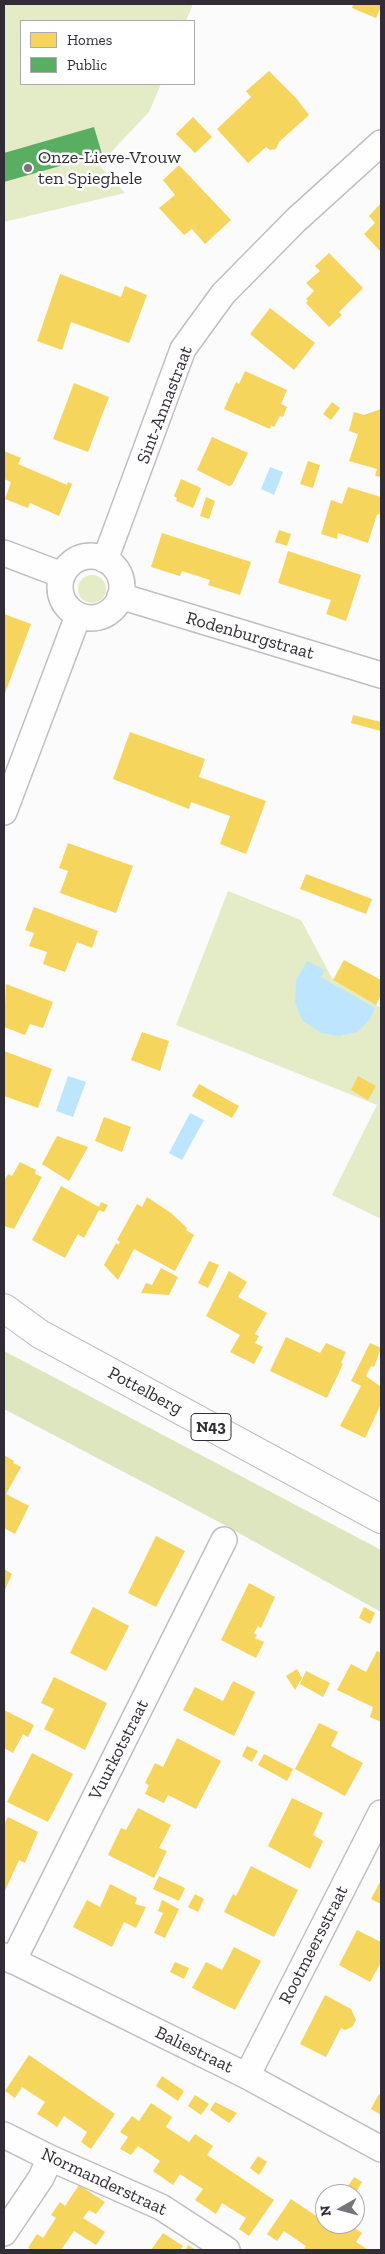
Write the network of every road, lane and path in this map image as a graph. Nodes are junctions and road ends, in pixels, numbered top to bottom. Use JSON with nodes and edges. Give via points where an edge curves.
{"nodes":[{"id":1,"x":381,"y":143,"type":"edge"},
{"id":2,"x":4,"y":553,"type":"edge"},
{"id":3,"x":105,"y":560,"type":"junction"},
{"id":4,"x":62,"y":574,"type":"junction"},
{"id":5,"x":120,"y":596,"type":"junction"},
{"id":6,"x":78,"y":616,"type":"junction"},
{"id":7,"x":381,"y":673,"type":"edge"},
{"id":8,"x":4,"y":812,"type":"edge"},
{"id":9,"x":4,"y":1308,"type":"edge"},
{"id":10,"x":4,"y":1320,"type":"edge"},
{"id":11,"x":40,"y":1334,"type":"junction"},
{"id":12,"x":381,"y":1519,"type":"edge"},
{"id":13,"x":224,"y":1540,"type":"dead end"},
{"id":14,"x":381,"y":1813,"type":"edge"},
{"id":15,"x":8,"y":1958,"type":"edge"},
{"id":16,"x":247,"y":2076,"type":"junction"},
{"id":17,"x":4,"y":2134,"type":"edge"},
{"id":18,"x":381,"y":2149,"type":"edge"},
{"id":19,"x":50,"y":2158,"type":"junction"},
{"id":20,"x":4,"y":2233,"type":"edge"},
{"id":21,"x":227,"y":2250,"type":"edge"}],
"edges":[{"from":1,"to":3,"type":"street","name":"Sint-Annastraat","via":[[296,220],[223,294],[183,349]]},
{"from":2,"to":4,"type":"street"},
{"from":3,"to":4,"type":"street","via":[[91,556],[80,558]]},
{"from":3,"to":5,"type":"street","via":[[118,573],[122,586]]},
{"from":4,"to":6,"type":"street","via":[[60,594],[67,607]]},
{"from":5,"to":6,"type":"street","via":[[110,611],[97,618]]},
{"from":5,"to":7,"type":"street","name":"Rodenburgstraat"},
{"from":6,"to":8,"type":"street"},
{"from":9,"to":11,"type":"main road","name":"Pottelberg","number":"N43"},
{"from":10,"to":11,"type":"main road","name":"Pottelberg","number":"N43"},
{"from":11,"to":12,"type":"main road","name":"Pottelberg","number":"N43"},
{"from":13,"to":15,"type":"street","name":"Vuurkotstraat"},
{"from":14,"to":16,"type":"street","name":"Rootmeersstraat"},
{"from":15,"to":16,"type":"street","name":"Baliestraat"},
{"from":16,"to":18,"type":"street","name":"Baliestraat"},
{"from":17,"to":19,"type":"street","name":"Normanderstraat"},
{"from":19,"to":20,"type":"street","via":[[41,2178]]},
{"from":19,"to":21,"type":"street","name":"Normanderstraat","via":[[162,2207]]}]}
